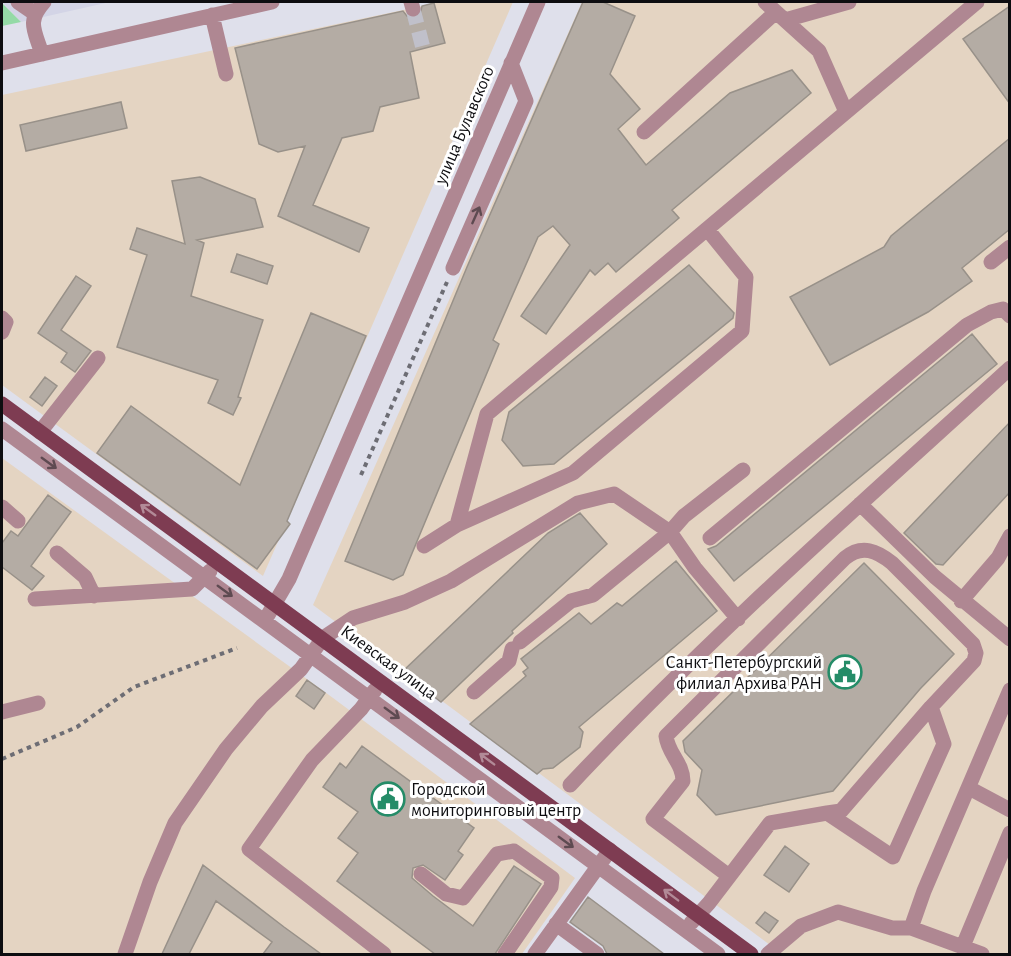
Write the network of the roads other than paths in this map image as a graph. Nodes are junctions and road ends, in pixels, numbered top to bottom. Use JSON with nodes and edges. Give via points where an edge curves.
{"nodes":[{"id":1,"x":18,"y":2,"type":"edge"},
{"id":2,"x":272,"y":2,"type":"edge"},
{"id":3,"x":538,"y":2,"type":"edge"},
{"id":4,"x":849,"y":2,"type":"edge"},
{"id":5,"x":977,"y":2,"type":"edge"},
{"id":6,"x":39,"y":7,"type":"edge"},
{"id":7,"x":775,"y":11,"type":"edge"},
{"id":8,"x":212,"y":15,"type":"junction"},
{"id":9,"x":42,"y":54,"type":"junction"},
{"id":10,"x":2,"y":63,"type":"edge"},
{"id":11,"x":511,"y":63,"type":"junction"},
{"id":12,"x":226,"y":74,"type":"dead end"},
{"id":13,"x":846,"y":112,"type":"junction"},
{"id":14,"x":644,"y":132,"type":"dead end"},
{"id":15,"x":707,"y":229,"type":"junction"},
{"id":16,"x":1010,"y":247,"type":"edge"},
{"id":17,"x":991,"y":262,"type":"dead end"},
{"id":18,"x":453,"y":268,"type":"road end"},
{"id":19,"x":1010,"y":316,"type":"edge"},
{"id":20,"x":2,"y":318,"type":"edge"},
{"id":21,"x":2,"y":332,"type":"edge"},
{"id":22,"x":98,"y":358,"type":"dead end"},
{"id":23,"x":1010,"y":368,"type":"edge"},
{"id":24,"x":2,"y":404,"type":"edge"},
{"id":25,"x":15,"y":414,"type":"junction"},
{"id":26,"x":2,"y":431,"type":"edge"},
{"id":27,"x":40,"y":432,"type":"junction"},
{"id":28,"x":743,"y":470,"type":"dead end"},
{"id":29,"x":860,"y":504,"type":"junction"},
{"id":30,"x":2,"y":507,"type":"edge"},
{"id":31,"x":18,"y":521,"type":"dead end"},
{"id":32,"x":457,"y":525,"type":"junction"},
{"id":33,"x":670,"y":532,"type":"junction"},
{"id":34,"x":1010,"y":536,"type":"edge"},
{"id":35,"x":710,"y":538,"type":"dead end"},
{"id":36,"x":424,"y":546,"type":"dead end"},
{"id":37,"x":57,"y":553,"type":"dead end"},
{"id":38,"x":218,"y":561,"type":"junction"},
{"id":39,"x":206,"y":577,"type":"junction"},
{"id":40,"x":94,"y":596,"type":"junction"},
{"id":41,"x":35,"y":599,"type":"dead end"},
{"id":42,"x":962,"y":601,"type":"junction"},
{"id":43,"x":276,"y":604,"type":"junction"},
{"id":44,"x":738,"y":619,"type":"junction"},
{"id":45,"x":265,"y":620,"type":"junction"},
{"id":46,"x":323,"y":638,"type":"junction"},
{"id":47,"x":1010,"y":639,"type":"edge"},
{"id":48,"x":311,"y":654,"type":"junction"},
{"id":49,"x":381,"y":680,"type":"junction"},
{"id":50,"x":1010,"y":690,"type":"edge"},
{"id":51,"x":474,"y":692,"type":"dead end"},
{"id":52,"x":370,"y":697,"type":"junction"},
{"id":53,"x":38,"y":703,"type":"dead end"},
{"id":54,"x":930,"y":707,"type":"junction"},
{"id":55,"x":2,"y":712,"type":"edge"},
{"id":56,"x":570,"y":785,"type":"dead end"},
{"id":57,"x":969,"y":788,"type":"junction"},
{"id":58,"x":1010,"y":810,"type":"edge"},
{"id":59,"x":827,"y":813,"type":"junction"},
{"id":60,"x":1010,"y":833,"type":"edge"},
{"id":61,"x":610,"y":850,"type":"junction"},
{"id":62,"x":598,"y":866,"type":"junction"},
{"id":63,"x":421,"y":874,"type":"dead end"},
{"id":64,"x":729,"y":876,"type":"junction"},
{"id":65,"x":697,"y":914,"type":"junction"},
{"id":66,"x":556,"y":924,"type":"junction"},
{"id":67,"x":911,"y":928,"type":"junction"},
{"id":68,"x":685,"y":930,"type":"junction"},
{"id":69,"x":963,"y":946,"type":"junction"},
{"id":70,"x":125,"y":954,"type":"edge"},
{"id":71,"x":384,"y":954,"type":"edge"},
{"id":72,"x":505,"y":954,"type":"edge"},
{"id":73,"x":535,"y":954,"type":"edge"},
{"id":74,"x":597,"y":954,"type":"edge"},
{"id":75,"x":718,"y":954,"type":"edge"},
{"id":76,"x":751,"y":954,"type":"edge"},
{"id":77,"x":768,"y":954,"type":"edge"},
{"id":78,"x":982,"y":954,"type":"edge"}],
"edges":[{"from":1,"to":6,"type":"street"},
{"from":2,"to":8,"type":"street"},
{"from":3,"to":11,"type":"street","name":"улица Булавского"},
{"from":4,"to":7,"type":"street"},
{"from":5,"to":13,"type":"street"},
{"from":6,"to":9,"type":"street","via":[[33,27]]},
{"from":7,"to":13,"type":"street","via":[[819,51]]},
{"from":7,"to":14,"type":"street"},
{"from":8,"to":9,"type":"street"},
{"from":8,"to":12,"type":"street"},
{"from":9,"to":10,"type":"street"},
{"from":18,"to":11,"type":"street","one_way":true,"via":[[526,101]]},
{"from":11,"to":43,"type":"street","name":"улица Булавского"},
{"from":13,"to":15,"type":"street"},
{"from":15,"to":32,"type":"street","via":[[487,414]]},
{"from":15,"to":32,"type":"street","via":[[746,277],[742,331],[573,473]]},
{"from":16,"to":17,"type":"street"},
{"from":19,"to":35,"type":"street","via":[[1003,309],[967,326]]},
{"from":20,"to":21,"type":"street","via":[[6,322]]},
{"from":22,"to":27,"type":"street"},
{"from":23,"to":29,"type":"street"},
{"from":24,"to":25,"type":"main road","name":"Киевская улица"},
{"from":25,"to":26,"type":"street"},
{"from":25,"to":27,"type":"main road","name":"Киевская улица"},
{"from":26,"to":39,"type":"street","one_way":true},
{"from":38,"to":27,"type":"main road","name":"Киевская улица","one_way":true},
{"from":28,"to":33,"type":"street","via":[[684,516]]},
{"from":29,"to":42,"type":"street"},
{"from":29,"to":44,"type":"street"},
{"from":30,"to":31,"type":"street"},
{"from":32,"to":36,"type":"street"},
{"from":33,"to":44,"type":"street"},
{"from":33,"to":46,"type":"street","via":[[614,494],[578,503],[451,581],[405,602],[353,618]]},
{"from":33,"to":51,"type":"street","via":[[592,595],[571,600],[516,645],[509,661]]},
{"from":34,"to":42,"type":"street","via":[[998,558]]},
{"from":37,"to":40,"type":"street","via":[[85,577]]},
{"from":38,"to":39,"type":"street"},
{"from":38,"to":43,"type":"main road","name":"Киевская улица"},
{"from":39,"to":40,"type":"street","via":[[192,589]]},
{"from":39,"to":45,"type":"street","one_way":true},
{"from":40,"to":41,"type":"street"},
{"from":42,"to":47,"type":"street"},
{"from":43,"to":45,"type":"street"},
{"from":43,"to":46,"type":"main road","name":"Киевская улица"},
{"from":44,"to":56,"type":"street"},
{"from":45,"to":48,"type":"street"},
{"from":46,"to":48,"type":"street"},
{"from":46,"to":49,"type":"main road","name":"Киевская улица"},
{"from":48,"to":52,"type":"street"},
{"from":48,"to":70,"type":"street","via":[[226,750],[175,823]]},
{"from":49,"to":52,"type":"street"},
{"from":61,"to":49,"type":"main road","name":"Киевская улица","one_way":true},
{"from":50,"to":57,"type":"street"},
{"from":52,"to":62,"type":"street","one_way":true},
{"from":52,"to":71,"type":"street","via":[[312,760],[249,849]]},
{"from":53,"to":55,"type":"street"},
{"from":54,"to":59,"type":"street","via":[[841,811]]},
{"from":54,"to":59,"type":"street","via":[[944,744],[893,857]]},
{"from":54,"to":64,"type":"street","via":[[974,662],[973,644],[880,553],[852,552],[666,736],[671,753],[681,766],[683,781],[653,819]]},
{"from":57,"to":58,"type":"street"},
{"from":57,"to":67,"type":"street"},
{"from":59,"to":64,"type":"street","via":[[770,823]]},
{"from":60,"to":69,"type":"street"},
{"from":61,"to":62,"type":"street"},
{"from":65,"to":61,"type":"main road","name":"Киевская улица","one_way":true},
{"from":62,"to":66,"type":"street"},
{"from":62,"to":68,"type":"street"},
{"from":63,"to":72,"type":"street","via":[[446,894],[463,898],[497,854],[514,851],[552,878],[551,887]]},
{"from":64,"to":65,"type":"street"},
{"from":65,"to":68,"type":"street"},
{"from":65,"to":76,"type":"main road","name":"Киевская улица"},
{"from":66,"to":73,"type":"street"},
{"from":66,"to":74,"type":"street"},
{"from":67,"to":69,"type":"street"},
{"from":67,"to":77,"type":"street","via":[[892,928],[838,912],[801,926]]},
{"from":68,"to":75,"type":"street"},
{"from":69,"to":78,"type":"street"}]}
